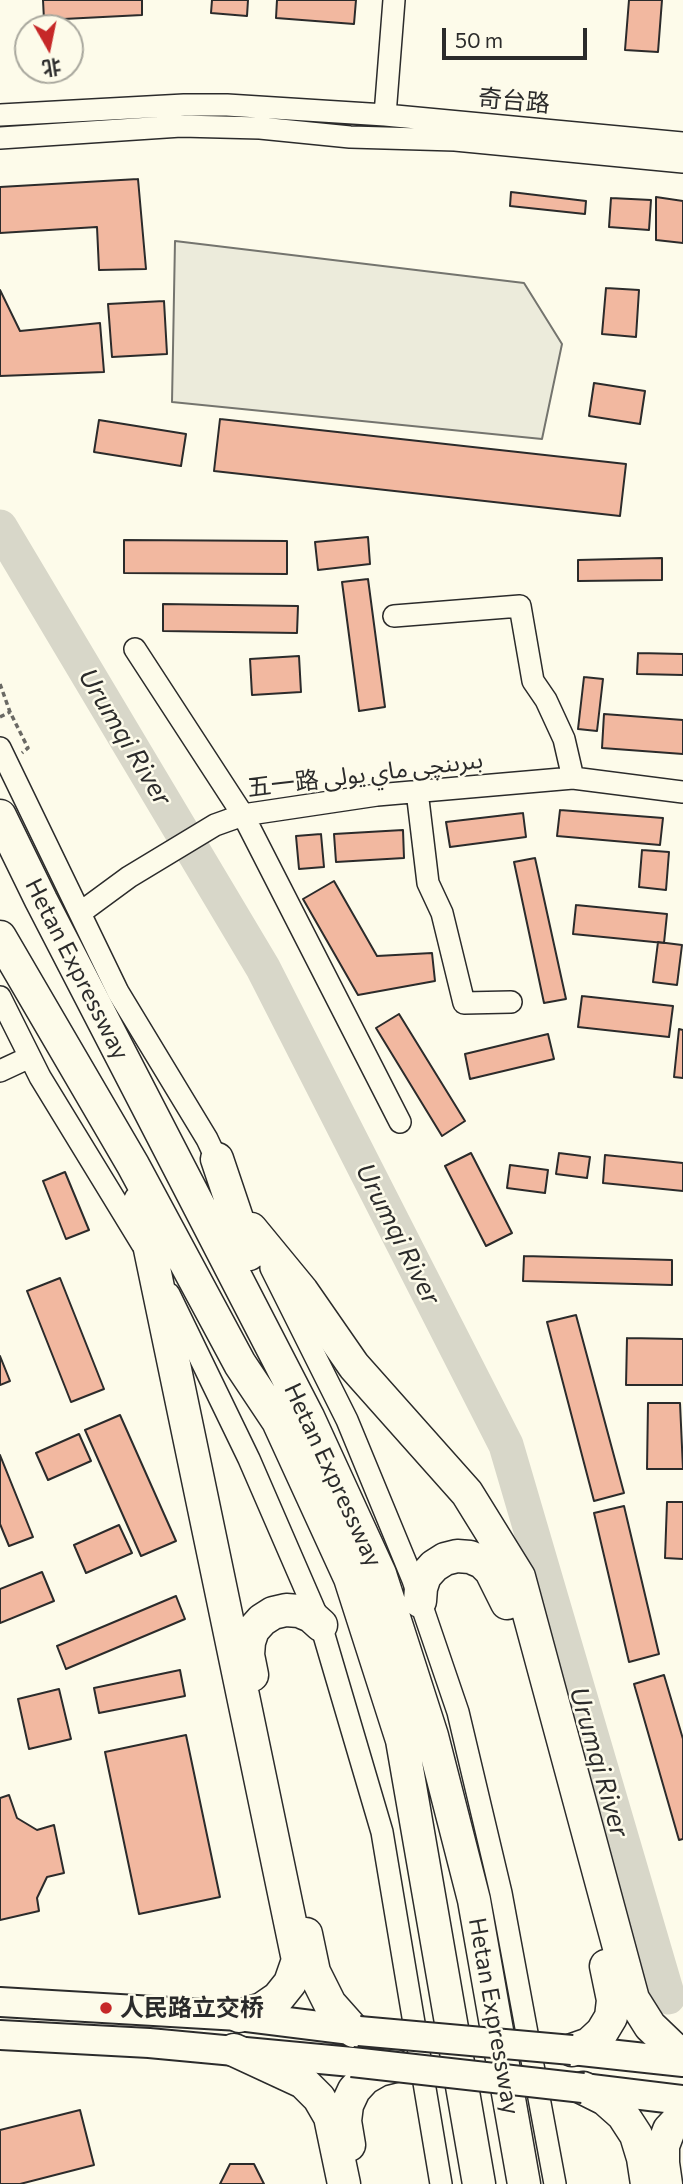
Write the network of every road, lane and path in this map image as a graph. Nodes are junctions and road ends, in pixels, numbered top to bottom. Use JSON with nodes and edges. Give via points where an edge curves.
{"nodes":[{"id":1,"x":394,"y":0,"type":"edge"},
{"id":2,"x":0,"y":115,"type":"edge"},
{"id":3,"x":385,"y":115,"type":"junction"},
{"id":4,"x":0,"y":138,"type":"edge"},
{"id":5,"x":683,"y":143,"type":"edge"},
{"id":6,"x":683,"y":162,"type":"edge"},
{"id":7,"x":394,"y":616,"type":"dead end"},
{"id":8,"x":135,"y":649,"type":"dead end"},
{"id":9,"x":0,"y":684,"type":"edge"},
{"id":10,"x":10,"y":712,"type":"junction"},
{"id":11,"x":0,"y":717,"type":"edge"},
{"id":12,"x":0,"y":748,"type":"edge"},
{"id":13,"x":28,"y":748,"type":"dead end"},
{"id":14,"x":573,"y":778,"type":"junction"},
{"id":15,"x":417,"y":791,"type":"junction"},
{"id":16,"x":683,"y":792,"type":"edge"},
{"id":17,"x":243,"y":815,"type":"junction"},
{"id":18,"x":0,"y":816,"type":"edge"},
{"id":19,"x":80,"y":913,"type":"junction"},
{"id":20,"x":0,"y":937,"type":"edge"},
{"id":21,"x":0,"y":997,"type":"edge"},
{"id":22,"x":511,"y":1002,"type":"dead end"},
{"id":23,"x":30,"y":1057,"type":"junction"},
{"id":24,"x":0,"y":1072,"type":"edge"},
{"id":25,"x":400,"y":1122,"type":"dead end"},
{"id":26,"x":217,"y":1159,"type":"junction"},
{"id":27,"x":133,"y":1165,"type":"junction"},
{"id":28,"x":251,"y":1229,"type":"junction"},
{"id":29,"x":153,"y":1261,"type":"junction"},
{"id":30,"x":295,"y":1392,"type":"junction"},
{"id":31,"x":420,"y":1601,"type":"junction"},
{"id":32,"x":321,"y":1625,"type":"junction"},
{"id":33,"x":0,"y":2002,"type":"edge"},
{"id":34,"x":239,"y":2016,"type":"junction"},
{"id":35,"x":357,"y":2031,"type":"junction"},
{"id":36,"x":0,"y":2035,"type":"edge"},
{"id":37,"x":234,"y":2050,"type":"junction"},
{"id":38,"x":572,"y":2050,"type":"junction"},
{"id":39,"x":683,"y":2054,"type":"edge"},
{"id":40,"x":683,"y":2062,"type":"edge"},
{"id":41,"x":395,"y":2066,"type":"junction"},
{"id":42,"x":583,"y":2088,"type":"junction"},
{"id":43,"x":683,"y":2100,"type":"edge"},
{"id":44,"x":683,"y":2115,"type":"edge"},
{"id":45,"x":344,"y":2184,"type":"edge"},
{"id":46,"x":356,"y":2184,"type":"edge"},
{"id":47,"x":441,"y":2184,"type":"edge"},
{"id":48,"x":479,"y":2184,"type":"edge"},
{"id":49,"x":524,"y":2184,"type":"edge"},
{"id":50,"x":555,"y":2184,"type":"edge"},
{"id":51,"x":647,"y":2184,"type":"edge"},
{"id":52,"x":666,"y":2184,"type":"edge"}],
"edges":[{"from":1,"to":3,"type":"street"},
{"from":2,"to":3,"type":"street","name":"奇台路","via":[[184,105]]},
{"from":3,"to":5,"type":"street","name":"奇台路"},
{"from":4,"to":6,"type":"street","name":"奇台路","via":[[181,126],[260,128],[455,140]]},
{"from":7,"to":14,"type":"street","via":[[520,606],[533,681],[564,739]]},
{"from":8,"to":17,"type":"street"},
{"from":9,"to":10,"type":"path"},
{"from":10,"to":11,"type":"path"},
{"from":10,"to":13,"type":"path"},
{"from":12,"to":19,"type":"street"},
{"from":14,"to":15,"type":"street","name":"五一路 بىرىنچى ماي يولى"},
{"from":14,"to":16,"type":"street","name":"五一路 بىرىنچى ماي يولى"},
{"from":15,"to":17,"type":"street","name":"五一路 بىرىنچى ماي يولى"},
{"from":15,"to":22,"type":"street","via":[[428,883],[442,913],[464,1003]]},
{"from":17,"to":19,"type":"street","name":"五一路 بىرىنچى ماي يولى","via":[[215,825],[128,877]]},
{"from":17,"to":25,"type":"street"},
{"from":18,"to":30,"type":"highway","name":"Hetan Expressway"},
{"from":19,"to":26,"type":"street","via":[[118,992]]},
{"from":20,"to":27,"type":"highway","name":"Hetan Expressway"},
{"from":21,"to":23,"type":"street"},
{"from":23,"to":24,"type":"street"},
{"from":23,"to":29,"type":"street"},
{"from":26,"to":28,"type":"street"},
{"from":26,"to":30,"type":"highway"},
{"from":27,"to":29,"type":"highway"},
{"from":27,"to":48,"type":"highway","name":"Hetan Expressway","via":[[240,1364],[278,1421],[349,1577],[402,1740]]},
{"from":28,"to":31,"type":"street","via":[[347,1420]]},
{"from":28,"to":39,"type":"highway","via":[[302,1291],[354,1366],[467,1493],[519,1577],[633,1999],[650,2026]]},
{"from":29,"to":32,"type":"street","via":[[249,1459]]},
{"from":29,"to":34,"type":"highway","via":[[298,1960],[290,1983],[278,1998]]},
{"from":30,"to":49,"type":"highway","name":"Hetan Expressway","via":[[380,1574],[432,1736],[474,1900]]},
{"from":31,"to":38,"type":"highway","via":[[425,1576],[434,1566],[445,1559],[470,1557],[492,1571],[518,1624],[614,2000],[602,2032]]},
{"from":31,"to":50,"type":"street","via":[[458,1712],[498,1880]]},
{"from":32,"to":35,"type":"highway","via":[[299,1611],[273,1613],[253,1630],[248,1655],[314,1972],[330,2004]]},
{"from":32,"to":47,"type":"street","via":[[382,1832]]},
{"from":33,"to":34,"type":"main road"},
{"from":34,"to":35,"type":"main road"},
{"from":35,"to":38,"type":"main road","bridge":true},
{"from":36,"to":37,"type":"main road"},
{"from":37,"to":41,"type":"main road","bridge":true},
{"from":37,"to":45,"type":"highway","via":[[293,2076],[319,2098],[330,2118]]},
{"from":38,"to":40,"type":"main road"},
{"from":41,"to":42,"type":"main road","bridge":true},
{"from":41,"to":46,"type":"highway","via":[[365,2078],[347,2105],[345,2121]]},
{"from":42,"to":43,"type":"main road"},
{"from":42,"to":51,"type":"highway","via":[[623,2115],[636,2135]]},
{"from":44,"to":52,"type":"highway","via":[[663,2146]]}]}
